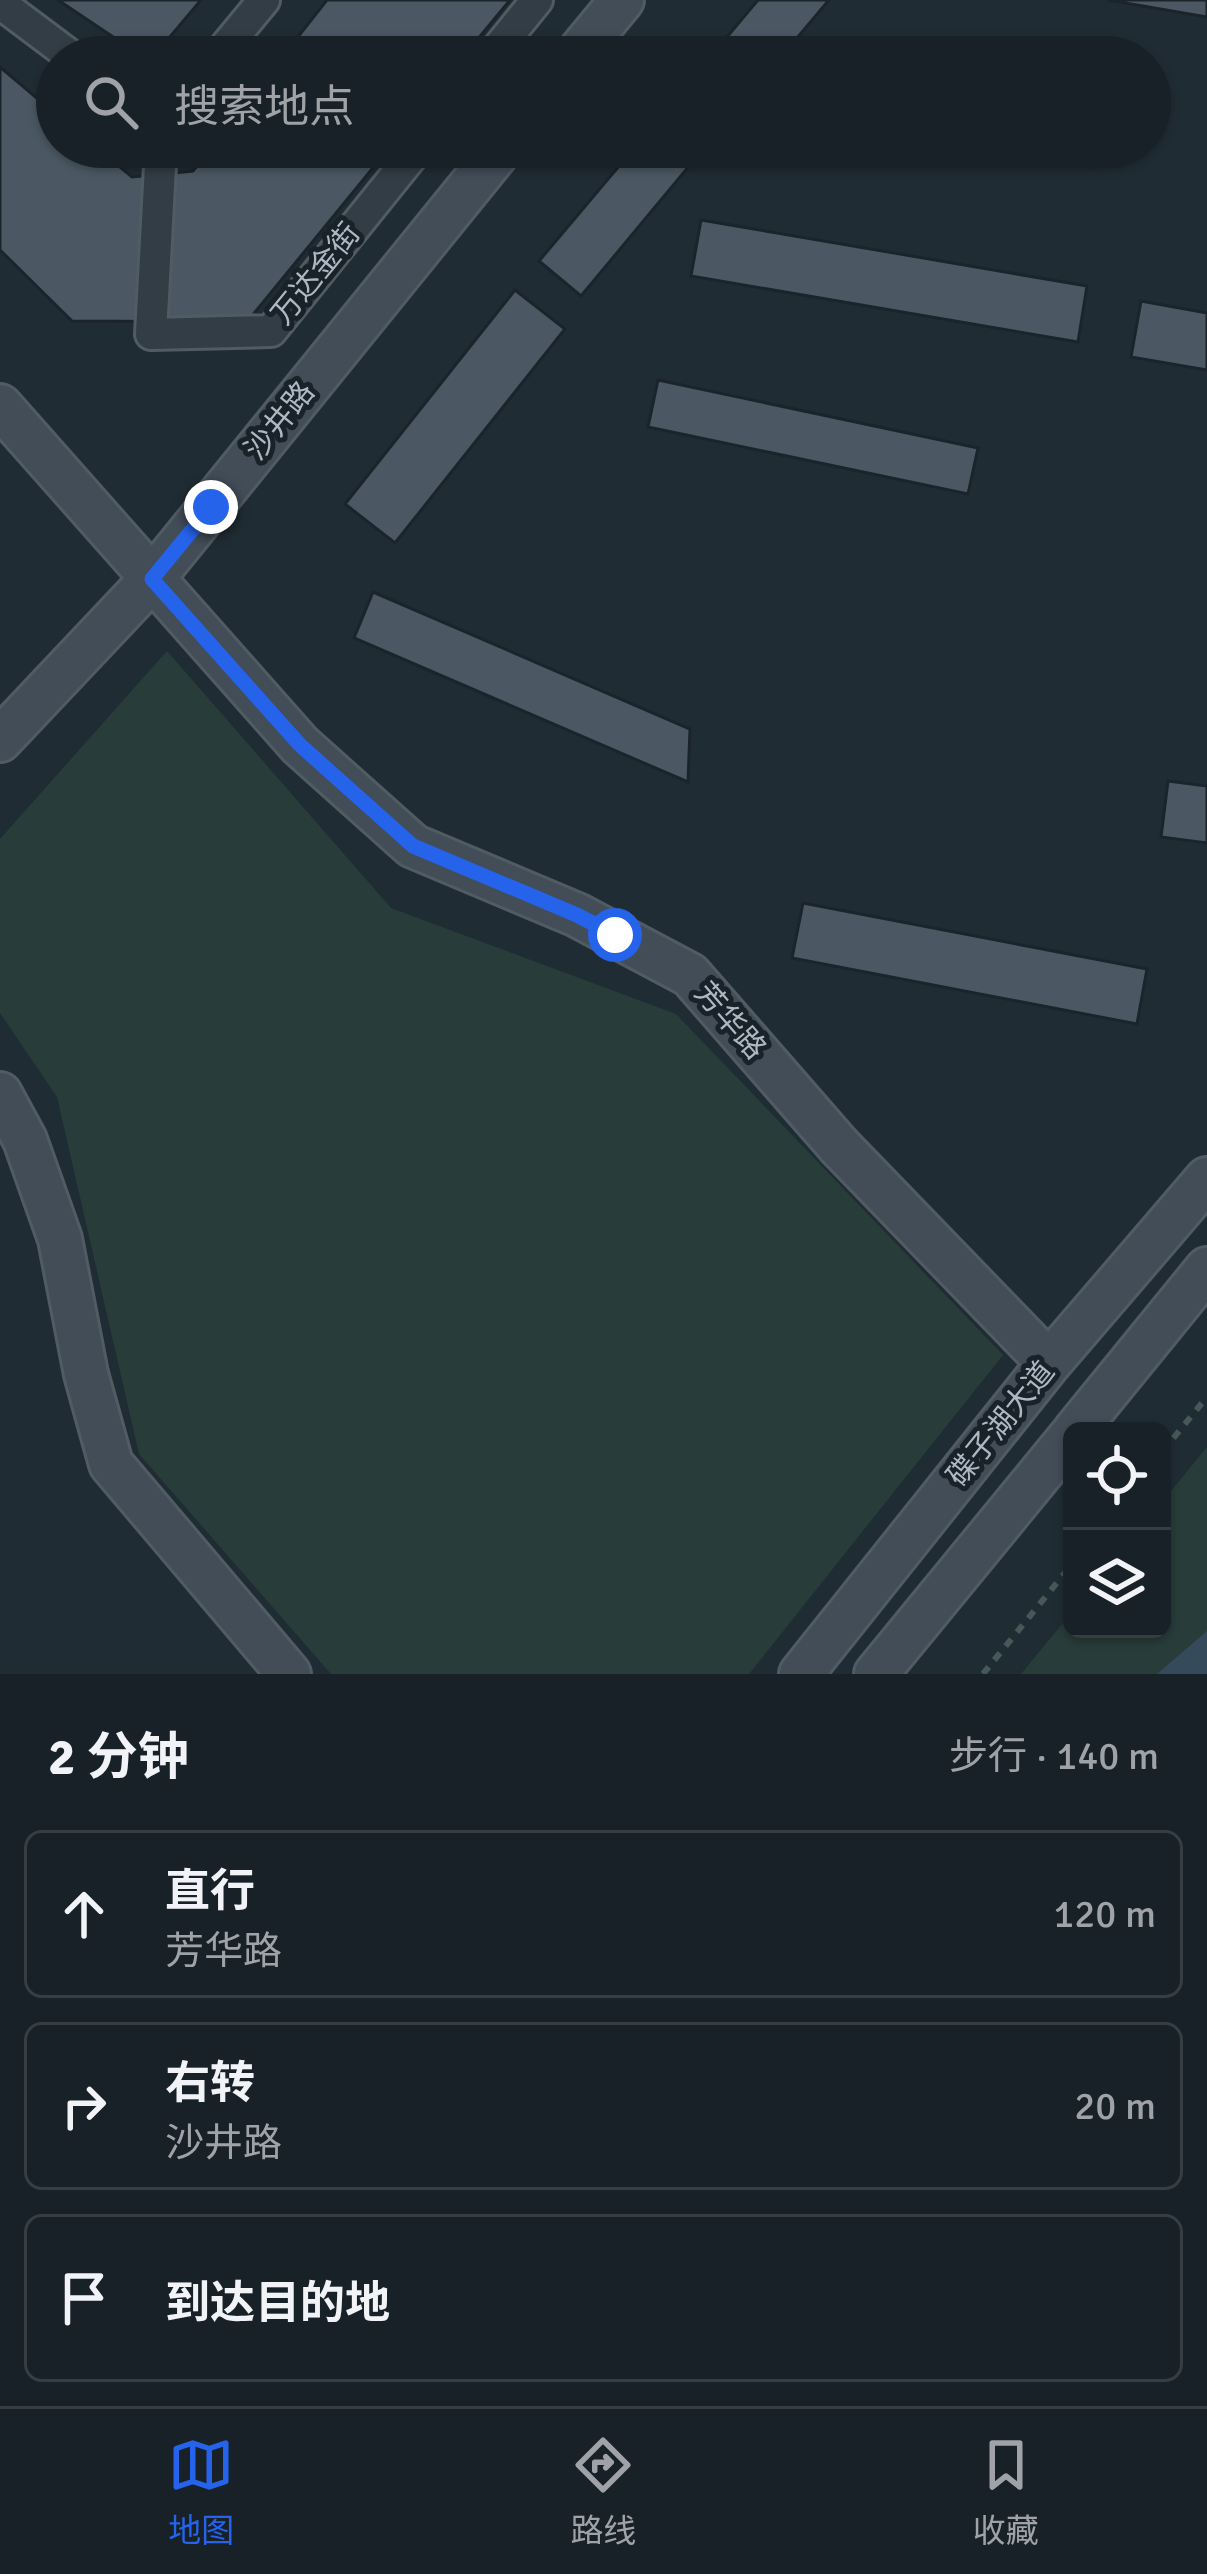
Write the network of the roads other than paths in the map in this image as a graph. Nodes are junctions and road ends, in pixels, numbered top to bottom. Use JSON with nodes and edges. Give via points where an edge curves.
{"nodes":[{"id":1,"x":264,"y":0,"type":"edge"},
{"id":2,"x":537,"y":0,"type":"edge"},
{"id":3,"x":622,"y":0,"type":"edge"},
{"id":4,"x":0,"y":3,"type":"edge"},
{"id":5,"x":44,"y":36,"type":"edge"},
{"id":6,"x":234,"y":36,"type":"edge"},
{"id":7,"x":508,"y":36,"type":"edge"},
{"id":8,"x":592,"y":36,"type":"edge"},
{"id":9,"x":160,"y":168,"type":"edge"},
{"id":10,"x":402,"y":168,"type":"edge"},
{"id":11,"x":485,"y":168,"type":"edge"},
{"id":12,"x":0,"y":406,"type":"edge"},
{"id":13,"x":152,"y":579,"type":"junction"},
{"id":14,"x":0,"y":740,"type":"edge"},
{"id":15,"x":0,"y":1094,"type":"edge"},
{"id":16,"x":1207,"y":1179,"type":"edge"},
{"id":17,"x":1207,"y":1269,"type":"edge"},
{"id":18,"x":1048,"y":1364,"type":"junction"},
{"id":19,"x":1082,"y":1422,"type":"edge"},
{"id":20,"x":1063,"y":1445,"type":"edge"},
{"id":21,"x":289,"y":1674,"type":"edge"},
{"id":22,"x":801,"y":1674,"type":"edge"},
{"id":23,"x":876,"y":1674,"type":"edge"}],
"edges":[{"from":1,"to":6,"type":"street"},
{"from":2,"to":7,"type":"street"},
{"from":3,"to":8,"type":"street"},
{"from":4,"to":5,"type":"street"},
{"from":9,"to":10,"type":"street","name":"万达金街","via":[[151,334],[271,332]]},
{"from":11,"to":13,"type":"street","name":"沙井路"},
{"from":12,"to":13,"type":"street","name":"芳华路"},
{"from":13,"to":14,"type":"street","name":"沙井路"},
{"from":13,"to":18,"type":"street","name":"芳华路","via":[[300,745],[413,846],[577,915],[690,975],[839,1146]]},
{"from":15,"to":21,"type":"street","via":[[60,1239],[111,1464]]},
{"from":16,"to":18,"type":"street","name":"碟子湖大道"},
{"from":17,"to":19,"type":"street","name":"碟子湖大道"},
{"from":18,"to":22,"type":"street","name":"碟子湖大道"},
{"from":20,"to":23,"type":"street","name":"碟子湖大道"}]}
